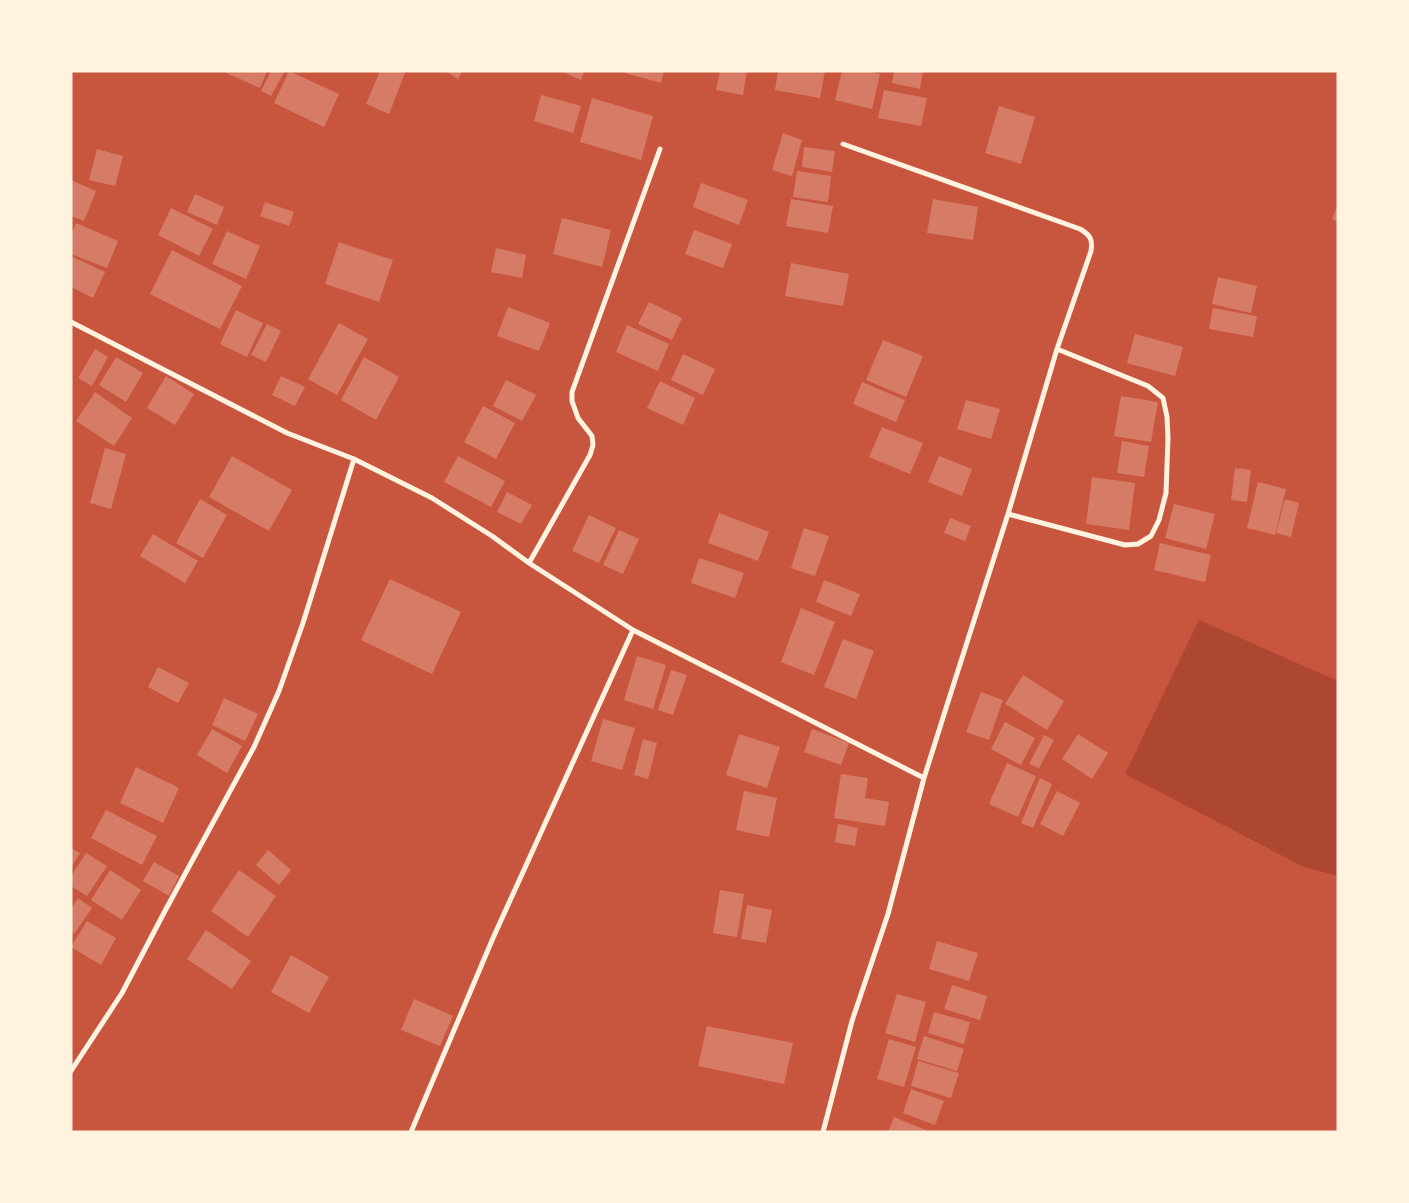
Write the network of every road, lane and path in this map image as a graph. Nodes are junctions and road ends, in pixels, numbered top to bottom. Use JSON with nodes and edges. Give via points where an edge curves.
{"nodes":[{"id":1,"x":843,"y":144,"type":"dead end"},
{"id":2,"x":660,"y":149,"type":"dead end"},
{"id":3,"x":71,"y":322,"type":"edge"},
{"id":4,"x":1057,"y":349,"type":"junction"},
{"id":5,"x":354,"y":459,"type":"junction"},
{"id":6,"x":1008,"y":514,"type":"junction"},
{"id":7,"x":529,"y":563,"type":"junction"},
{"id":8,"x":633,"y":630,"type":"junction"},
{"id":9,"x":924,"y":778,"type":"junction"},
{"id":10,"x":71,"y":1071,"type":"edge"},
{"id":11,"x":411,"y":1132,"type":"edge"},
{"id":12,"x":823,"y":1132,"type":"edge"}],
"edges":[{"from":1,"to":4,"type":"street","via":[[1088,234],[1092,242],[1091,251]]},
{"from":2,"to":7,"type":"street","via":[[573,388],[574,409],[592,436],[590,455]]},
{"from":3,"to":5,"type":"street","via":[[287,433]]},
{"from":4,"to":6,"type":"street"},
{"from":4,"to":6,"type":"street","via":[[1148,386],[1163,398],[1168,438],[1166,493],[1159,520],[1150,536],[1138,544],[1125,545]]},
{"from":5,"to":7,"type":"street","via":[[432,498]]},
{"from":5,"to":10,"type":"street","via":[[303,623],[279,691],[254,747],[122,993]]},
{"from":6,"to":9,"type":"street"},
{"from":7,"to":8,"type":"street"},
{"from":8,"to":9,"type":"street"},
{"from":8,"to":11,"type":"street","via":[[494,938]]},
{"from":9,"to":12,"type":"street","via":[[888,914],[852,1020]]}]}
